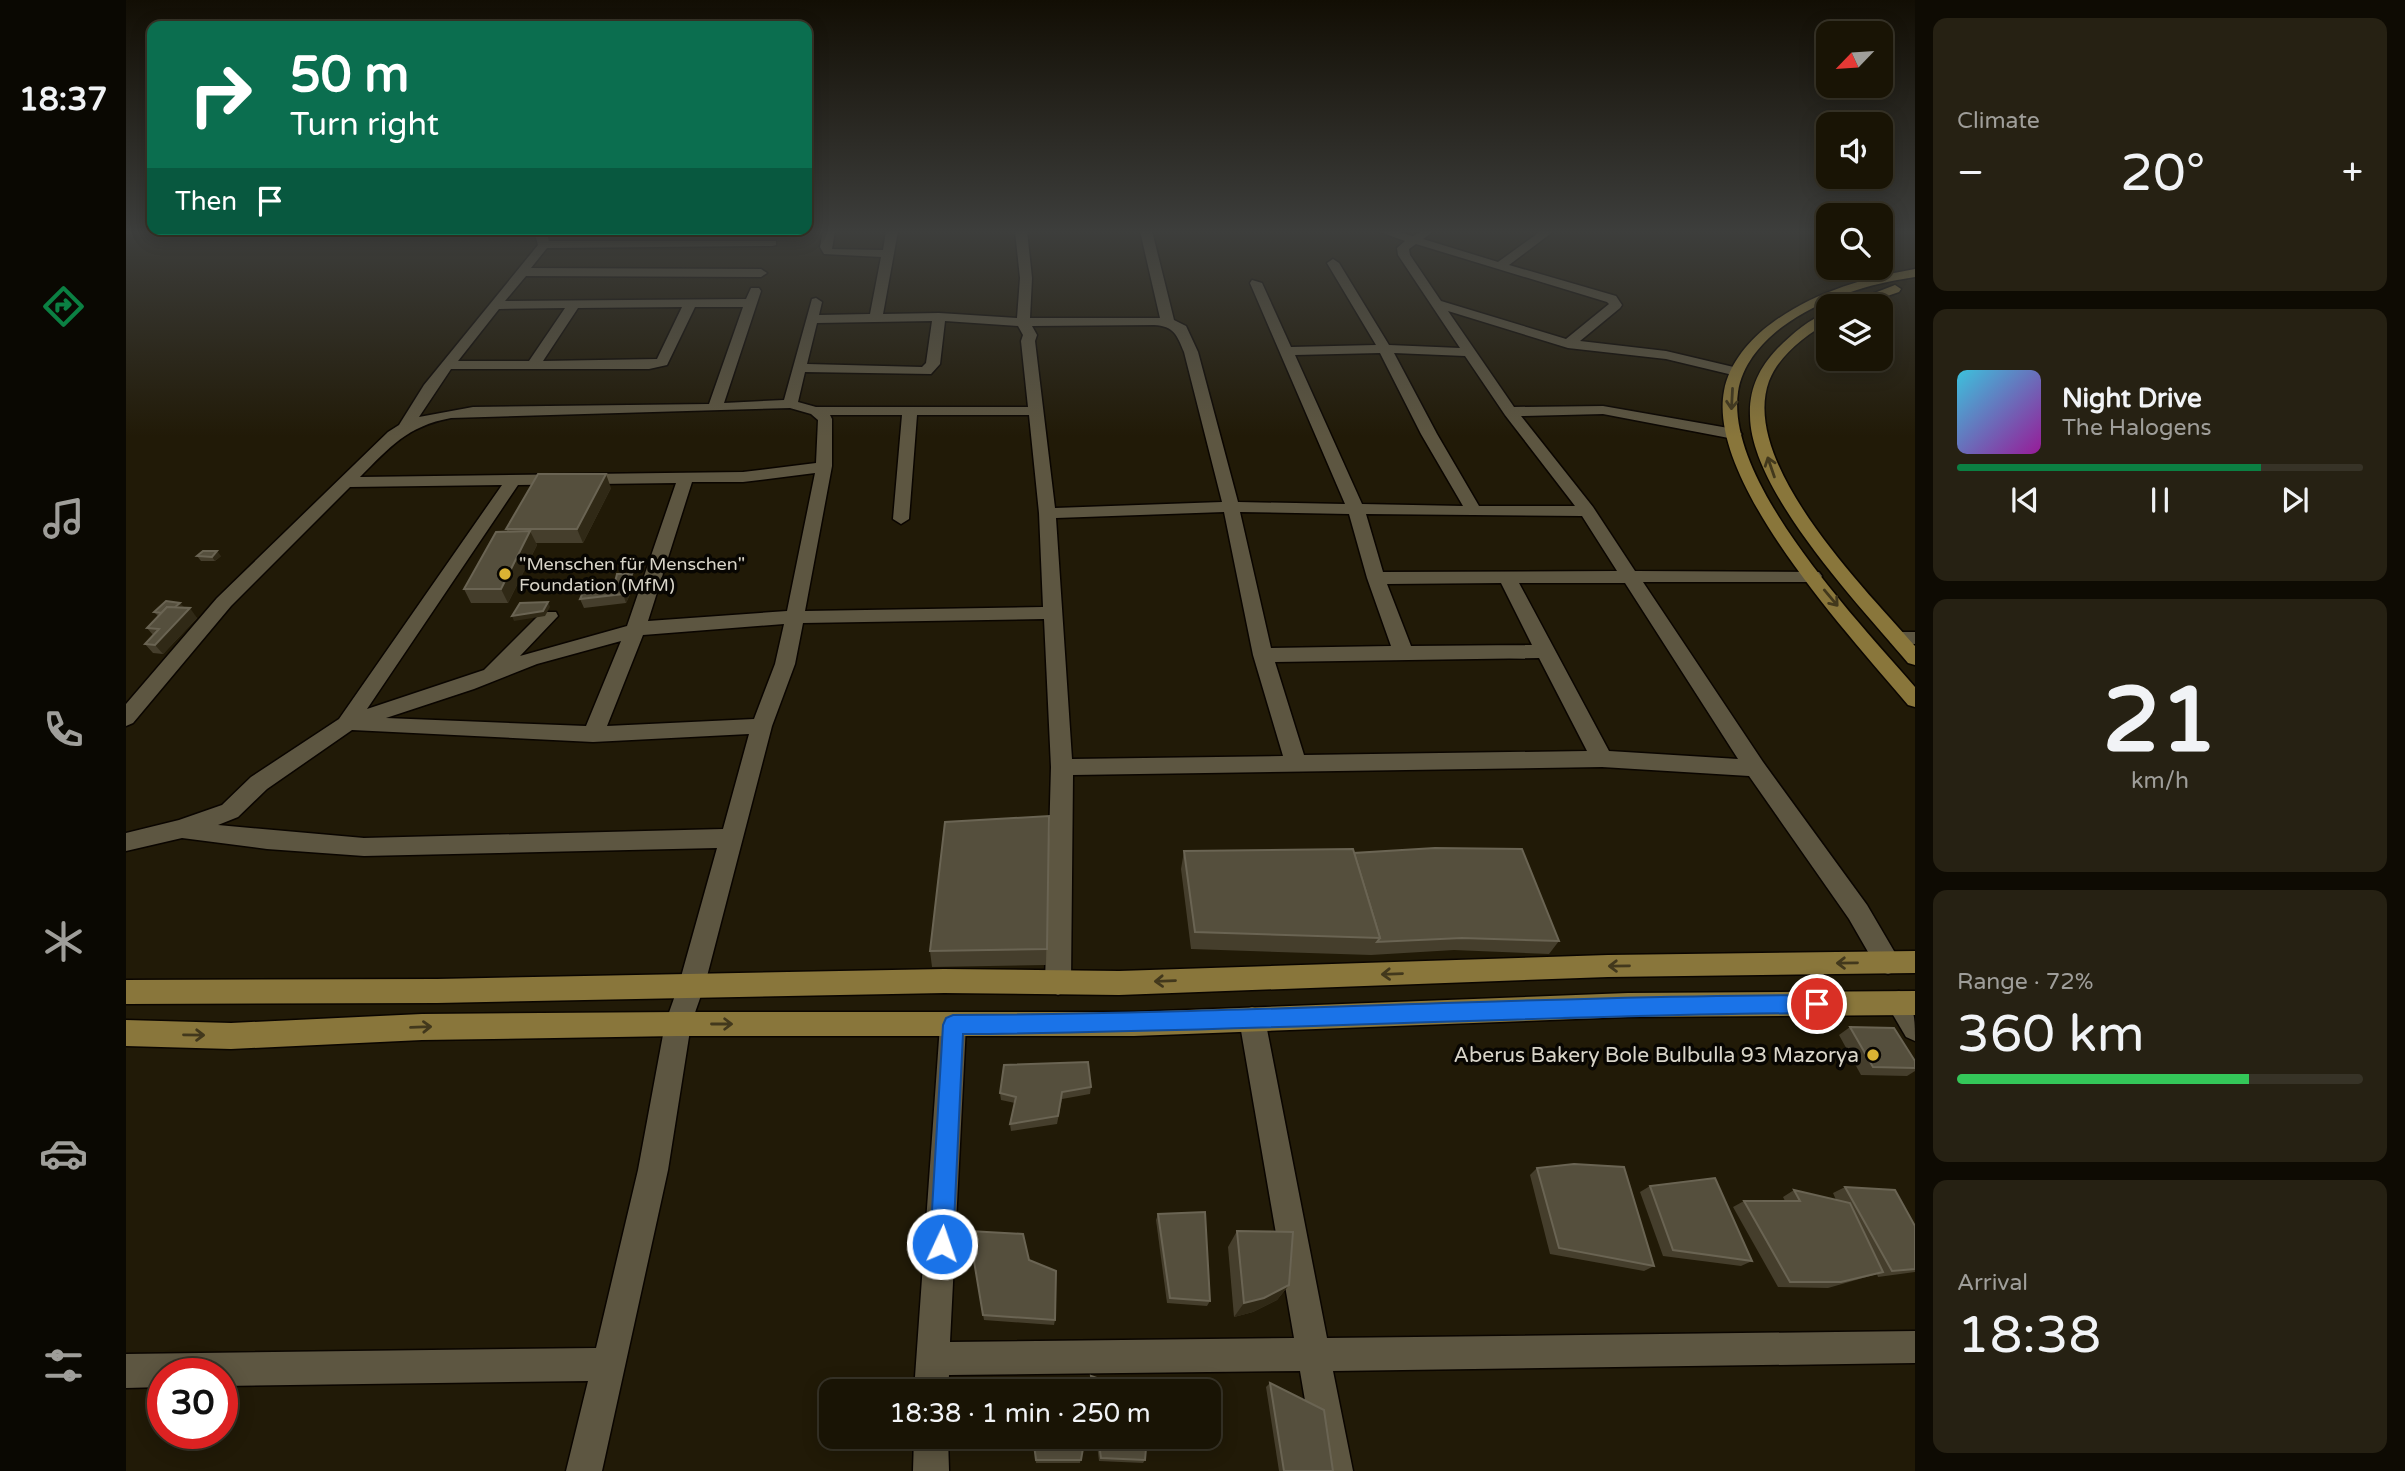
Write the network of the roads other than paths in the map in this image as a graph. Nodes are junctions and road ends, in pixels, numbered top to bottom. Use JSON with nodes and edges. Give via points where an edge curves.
{"nodes":[{"id":1,"x":500,"y":300,"type":"edge"},
{"id":2,"x":752,"y":300,"type":"edge"},
{"id":3,"x":879,"y":300,"type":"edge"},
{"id":4,"x":1025,"y":300,"type":"edge"},
{"id":5,"x":1162,"y":300,"type":"edge"},
{"id":6,"x":1264,"y":300,"type":"edge"},
{"id":7,"x":1355,"y":300,"type":"edge"},
{"id":8,"x":1435,"y":300,"type":"edge"},
{"id":9,"x":1612,"y":300,"type":"edge"},
{"id":10,"x":1816,"y":302,"type":"edge"},
{"id":11,"x":751,"y":303,"type":"junction"},
{"id":12,"x":574,"y":304,"type":"junction"},
{"id":13,"x":690,"y":304,"type":"junction"},
{"id":14,"x":1438,"y":304,"type":"junction"},
{"id":15,"x":496,"y":305,"type":"junction"},
{"id":16,"x":939,"y":317,"type":"junction"},
{"id":17,"x":876,"y":318,"type":"junction"},
{"id":18,"x":1024,"y":322,"type":"junction"},
{"id":19,"x":1168,"y":323,"type":"junction"},
{"id":20,"x":1816,"y":323,"type":"edge"},
{"id":21,"x":1568,"y":344,"type":"junction"},
{"id":22,"x":1385,"y":349,"type":"junction"},
{"id":23,"x":1287,"y":351,"type":"junction"},
{"id":24,"x":1471,"y":352,"type":"junction"},
{"id":25,"x":448,"y":365,"type":"junction"},
{"id":26,"x":533,"y":365,"type":"junction"},
{"id":27,"x":800,"y":368,"type":"junction"},
{"id":28,"x":1737,"y":372,"type":"junction"},
{"id":29,"x":790,"y":404,"type":"junction"},
{"id":30,"x":715,"y":408,"type":"junction"},
{"id":31,"x":816,"y":411,"type":"junction"},
{"id":32,"x":910,"y":411,"type":"junction"},
{"id":33,"x":1036,"y":411,"type":"junction"},
{"id":34,"x":1510,"y":412,"type":"junction"},
{"id":35,"x":405,"y":426,"type":"junction"},
{"id":36,"x":1734,"y":434,"type":"junction"},
{"id":37,"x":824,"y":466,"type":"junction"},
{"id":38,"x":686,"y":477,"type":"junction"},
{"id":39,"x":345,"y":482,"type":"junction"},
{"id":40,"x":512,"y":482,"type":"junction"},
{"id":41,"x":1758,"y":494,"type":"junction"},
{"id":42,"x":1788,"y":498,"type":"junction"},
{"id":43,"x":1231,"y":507,"type":"junction"},
{"id":44,"x":1356,"y":510,"type":"junction"},
{"id":45,"x":1474,"y":511,"type":"junction"},
{"id":46,"x":1587,"y":511,"type":"junction"},
{"id":47,"x":1047,"y":513,"type":"junction"},
{"id":48,"x":901,"y":519,"type":"dead end"},
{"id":49,"x":1631,"y":576,"type":"junction"},
{"id":50,"x":1812,"y":576,"type":"junction"},
{"id":51,"x":1376,"y":578,"type":"junction"},
{"id":52,"x":1507,"y":578,"type":"junction"},
{"id":53,"x":1053,"y":613,"type":"junction"},
{"id":54,"x":549,"y":616,"type":"dead end"},
{"id":55,"x":796,"y":617,"type":"junction"},
{"id":56,"x":635,"y":631,"type":"junction"},
{"id":57,"x":1907,"y":638,"type":"edge"},
{"id":58,"x":1543,"y":650,"type":"junction"},
{"id":59,"x":1403,"y":652,"type":"junction"},
{"id":60,"x":1263,"y":655,"type":"junction"},
{"id":61,"x":1915,"y":658,"type":"edge"},
{"id":62,"x":487,"y":676,"type":"junction"},
{"id":63,"x":1915,"y":700,"type":"edge"},
{"id":64,"x":126,"y":718,"type":"edge"},
{"id":65,"x":346,"y":724,"type":"junction"},
{"id":66,"x":762,"y":726,"type":"junction"},
{"id":67,"x":593,"y":734,"type":"junction"},
{"id":68,"x":1602,"y":759,"type":"junction"},
{"id":69,"x":1296,"y":763,"type":"junction"},
{"id":70,"x":1062,"y":767,"type":"junction"},
{"id":71,"x":1755,"y":768,"type":"junction"},
{"id":72,"x":181,"y":829,"type":"junction"},
{"id":73,"x":733,"y":838,"type":"junction"},
{"id":74,"x":126,"y":842,"type":"edge"},
{"id":75,"x":1915,"y":962,"type":"edge"},
{"id":76,"x":1888,"y":963,"type":"junction"},
{"id":77,"x":1058,"y":983,"type":"junction"},
{"id":78,"x":692,"y":984,"type":"junction"},
{"id":79,"x":126,"y":992,"type":"edge"},
{"id":80,"x":1907,"y":1003,"type":"edge"},
{"id":81,"x":1252,"y":1019,"type":"junction"},
{"id":82,"x":678,"y":1024,"type":"junction"},
{"id":83,"x":953,"y":1025,"type":"junction"},
{"id":84,"x":1915,"y":1028,"type":"edge"},
{"id":85,"x":126,"y":1033,"type":"edge"},
{"id":86,"x":1915,"y":1347,"type":"edge"},
{"id":87,"x":1314,"y":1353,"type":"junction"},
{"id":88,"x":931,"y":1359,"type":"junction"},
{"id":89,"x":609,"y":1364,"type":"junction"},
{"id":90,"x":126,"y":1371,"type":"edge"},
{"id":91,"x":931,"y":1379,"type":"edge"},
{"id":92,"x":931,"y":1449,"type":"edge"},
{"id":93,"x":584,"y":1471,"type":"edge"},
{"id":94,"x":930,"y":1471,"type":"edge"},
{"id":95,"x":1335,"y":1471,"type":"edge"}],
"edges":[{"from":1,"to":15,"type":"street"},
{"from":2,"to":11,"type":"street"},
{"from":3,"to":17,"type":"street"},
{"from":4,"to":18,"type":"street"},
{"from":5,"to":19,"type":"street"},
{"from":6,"to":23,"type":"street"},
{"from":7,"to":22,"type":"street"},
{"from":8,"to":14,"type":"street"},
{"from":9,"to":21,"type":"street","via":[[1616,305]]},
{"from":10,"to":28,"type":"main road","via":[[1785,318],[1756,342]]},
{"from":11,"to":13,"type":"street"},
{"from":11,"to":30,"type":"street"},
{"from":12,"to":13,"type":"street"},
{"from":12,"to":15,"type":"street"},
{"from":12,"to":26,"type":"street"},
{"from":13,"to":26,"type":"street","via":[[662,362]]},
{"from":14,"to":21,"type":"street"},
{"from":14,"to":24,"type":"street"},
{"from":15,"to":25,"type":"street"},
{"from":16,"to":17,"type":"street"},
{"from":16,"to":18,"type":"street"},
{"from":16,"to":27,"type":"street","via":[[933,364],[926,370]]},
{"from":17,"to":27,"type":"street","via":[[814,311]]},
{"from":18,"to":19,"type":"street"},
{"from":18,"to":33,"type":"street","via":[[1030,335]]},
{"from":19,"to":43,"type":"street","via":[[1181,329],[1191,352]]},
{"from":42,"to":20,"type":"main road","one_way":true,"via":[[1775,479],[1762,440],[1761,383],[1785,349]]},
{"from":21,"to":28,"type":"street","via":[[1666,355]]},
{"from":22,"to":23,"type":"street"},
{"from":22,"to":24,"type":"street"},
{"from":22,"to":45,"type":"street"},
{"from":23,"to":44,"type":"street"},
{"from":24,"to":34,"type":"street"},
{"from":25,"to":26,"type":"street"},
{"from":25,"to":35,"type":"street"},
{"from":27,"to":29,"type":"street"},
{"from":28,"to":36,"type":"main road","one_way":true,"via":[[1730,403]]},
{"from":29,"to":30,"type":"street"},
{"from":29,"to":31,"type":"street"},
{"from":30,"to":35,"type":"street","via":[[473,411]]},
{"from":31,"to":32,"type":"street"},
{"from":31,"to":37,"type":"street","via":[[825,419]]},
{"from":32,"to":33,"type":"street"},
{"from":32,"to":48,"type":"street"},
{"from":33,"to":47,"type":"street"},
{"from":34,"to":36,"type":"street","via":[[1603,410]]},
{"from":34,"to":46,"type":"street"},
{"from":35,"to":39,"type":"street"},
{"from":36,"to":41,"type":"main road","via":[[1746,474]]},
{"from":37,"to":38,"type":"street","via":[[755,476]]},
{"from":37,"to":55,"type":"street"},
{"from":38,"to":40,"type":"street"},
{"from":38,"to":56,"type":"street"},
{"from":39,"to":40,"type":"street"},
{"from":39,"to":64,"type":"street","via":[[224,602]]},
{"from":40,"to":65,"type":"street"},
{"from":41,"to":42,"type":"main road"},
{"from":41,"to":50,"type":"main road","via":[[1782,539]]},
{"from":42,"to":57,"type":"main road","via":[[1818,544]]},
{"from":43,"to":44,"type":"street"},
{"from":43,"to":47,"type":"street"},
{"from":43,"to":60,"type":"street"},
{"from":44,"to":45,"type":"street"},
{"from":44,"to":51,"type":"street"},
{"from":45,"to":46,"type":"street"},
{"from":46,"to":49,"type":"street"},
{"from":47,"to":53,"type":"street"},
{"from":49,"to":50,"type":"street"},
{"from":49,"to":52,"type":"street"},
{"from":49,"to":71,"type":"street"},
{"from":50,"to":63,"type":"main road","one_way":true},
{"from":51,"to":52,"type":"street"},
{"from":51,"to":59,"type":"street"},
{"from":52,"to":58,"type":"street"},
{"from":53,"to":55,"type":"street"},
{"from":53,"to":70,"type":"street"},
{"from":54,"to":62,"type":"street"},
{"from":55,"to":56,"type":"street","via":[[675,624]]},
{"from":55,"to":66,"type":"street"},
{"from":56,"to":62,"type":"street"},
{"from":56,"to":67,"type":"street"},
{"from":57,"to":61,"type":"main road"},
{"from":58,"to":59,"type":"street"},
{"from":58,"to":68,"type":"street"},
{"from":59,"to":60,"type":"street"},
{"from":60,"to":69,"type":"street"},
{"from":62,"to":65,"type":"street"},
{"from":65,"to":67,"type":"street"},
{"from":65,"to":72,"type":"street","via":[[259,783],[230,811]]},
{"from":66,"to":67,"type":"street"},
{"from":66,"to":73,"type":"street"},
{"from":68,"to":69,"type":"street"},
{"from":68,"to":71,"type":"street"},
{"from":69,"to":70,"type":"street"},
{"from":70,"to":77,"type":"street"},
{"from":71,"to":76,"type":"street","via":[[1858,912]]},
{"from":72,"to":73,"type":"street","via":[[365,848]]},
{"from":72,"to":74,"type":"street"},
{"from":73,"to":78,"type":"street"},
{"from":75,"to":76,"type":"main road"},
{"from":76,"to":77,"type":"main road","one_way":true},
{"from":77,"to":78,"type":"main road"},
{"from":78,"to":79,"type":"main road"},
{"from":78,"to":82,"type":"street"},
{"from":80,"to":81,"type":"main road","via":[[1628,1005]]},
{"from":80,"to":84,"type":"street"},
{"from":81,"to":83,"type":"main road"},
{"from":81,"to":87,"type":"street"},
{"from":82,"to":83,"type":"main road","one_way":true},
{"from":85,"to":82,"type":"main road","one_way":true,"via":[[231,1036],[422,1027]]},
{"from":82,"to":89,"type":"street","via":[[653,1170]]},
{"from":83,"to":88,"type":"street"},
{"from":86,"to":87,"type":"street"},
{"from":87,"to":88,"type":"street"},
{"from":87,"to":95,"type":"street"},
{"from":88,"to":91,"type":"street"},
{"from":89,"to":90,"type":"street"},
{"from":89,"to":93,"type":"street"},
{"from":92,"to":94,"type":"street"}]}
